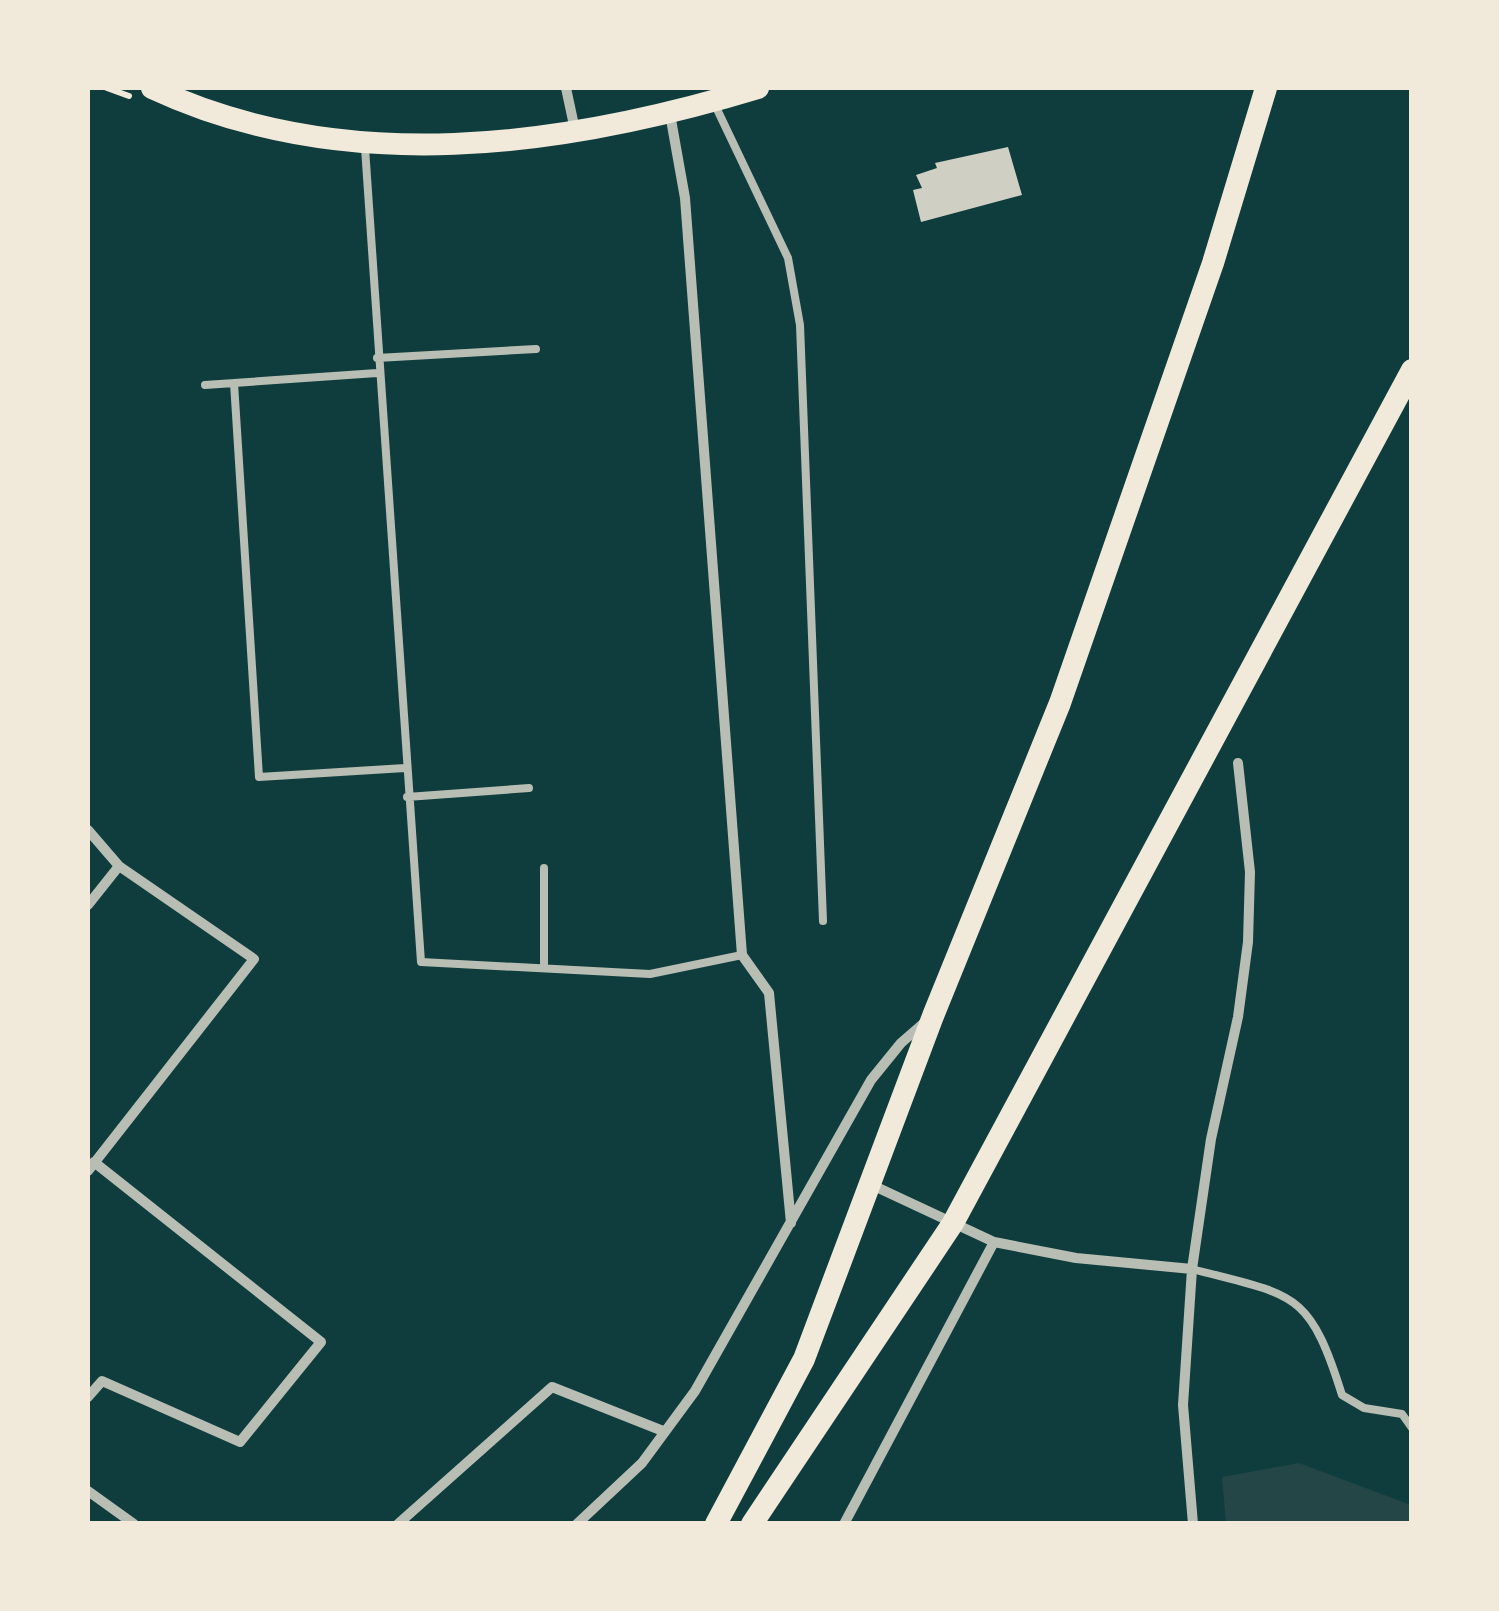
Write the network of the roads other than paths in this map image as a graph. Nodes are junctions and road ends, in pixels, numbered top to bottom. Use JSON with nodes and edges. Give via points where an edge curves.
{"nodes":[{"id":1,"x":152,"y":88,"type":"edge"},
{"id":2,"x":566,"y":88,"type":"edge"},
{"id":3,"x":758,"y":88,"type":"edge"},
{"id":4,"x":1266,"y":88,"type":"edge"},
{"id":5,"x":713,"y":101,"type":"junction"},
{"id":6,"x":670,"y":114,"type":"junction"},
{"id":7,"x":576,"y":134,"type":"junction"},
{"id":8,"x":364,"y":143,"type":"junction"},
{"id":9,"x":536,"y":349,"type":"dead end"},
{"id":10,"x":378,"y":358,"type":"junction"},
{"id":11,"x":1412,"y":370,"type":"edge"},
{"id":12,"x":377,"y":373,"type":"junction"},
{"id":13,"x":234,"y":383,"type":"junction"},
{"id":14,"x":205,"y":385,"type":"dead end"},
{"id":15,"x":1238,"y":762,"type":"dead end"},
{"id":16,"x":405,"y":768,"type":"junction"},
{"id":17,"x":529,"y":788,"type":"dead end"},
{"id":18,"x":407,"y":796,"type":"junction"},
{"id":19,"x":88,"y":830,"type":"edge"},
{"id":20,"x":119,"y":866,"type":"junction"},
{"id":21,"x":544,"y":868,"type":"dead end"},
{"id":22,"x":88,"y":904,"type":"edge"},
{"id":23,"x":824,"y":920,"type":"dead end"},
{"id":24,"x":742,"y":955,"type":"junction"},
{"id":25,"x":544,"y":968,"type":"junction"},
{"id":26,"x":933,"y":1016,"type":"junction"},
{"id":27,"x":91,"y":1167,"type":"edge"},
{"id":28,"x":872,"y":1185,"type":"junction"},
{"id":29,"x":791,"y":1223,"type":"junction"},
{"id":30,"x":954,"y":1223,"type":"junction"},
{"id":31,"x":994,"y":1242,"type":"junction"},
{"id":32,"x":1192,"y":1269,"type":"junction"},
{"id":33,"x":88,"y":1398,"type":"edge"},
{"id":34,"x":1412,"y":1428,"type":"edge"},
{"id":35,"x":663,"y":1431,"type":"junction"},
{"id":36,"x":88,"y":1491,"type":"edge"},
{"id":37,"x":134,"y":1524,"type":"edge"},
{"id":38,"x":398,"y":1524,"type":"edge"},
{"id":39,"x":577,"y":1524,"type":"edge"},
{"id":40,"x":716,"y":1524,"type":"edge"},
{"id":41,"x":752,"y":1524,"type":"edge"},
{"id":42,"x":844,"y":1524,"type":"edge"},
{"id":43,"x":1193,"y":1524,"type":"edge"}],
"edges":[{"from":1,"to":8,"type":"main road","via":[[234,117]]},
{"from":2,"to":7,"type":"street"},
{"from":3,"to":5,"type":"main road"},
{"from":4,"to":26,"type":"main road","via":[[1120,539]]},
{"from":5,"to":6,"type":"main road"},
{"from":5,"to":23,"type":"lane","via":[[788,258],[800,325]]},
{"from":6,"to":7,"type":"main road"},
{"from":6,"to":24,"type":"street","via":[[685,198]]},
{"from":7,"to":8,"type":"main road","via":[[492,144]]},
{"from":8,"to":10,"type":"lane"},
{"from":9,"to":10,"type":"lane"},
{"from":10,"to":12,"type":"lane"},
{"from":11,"to":30,"type":"main road"},
{"from":12,"to":13,"type":"lane"},
{"from":12,"to":16,"type":"lane"},
{"from":13,"to":14,"type":"lane"},
{"from":13,"to":16,"type":"lane","via":[[259,777]]},
{"from":15,"to":32,"type":"street","via":[[1250,872],[1248,942]]},
{"from":16,"to":18,"type":"lane"},
{"from":17,"to":18,"type":"lane"},
{"from":18,"to":25,"type":"lane","via":[[421,962]]},
{"from":19,"to":20,"type":"street"},
{"from":20,"to":22,"type":"street"},
{"from":20,"to":27,"type":"street","via":[[254,959]]},
{"from":21,"to":25,"type":"lane"},
{"from":24,"to":25,"type":"lane","via":[[650,974]]},
{"from":24,"to":29,"type":"street","via":[[769,993]]},
{"from":26,"to":28,"type":"main road"},
{"from":26,"to":29,"type":"street","via":[[871,1080]]},
{"from":27,"to":33,"type":"street","via":[[321,1342],[240,1442],[102,1381]]},
{"from":28,"to":30,"type":"street"},
{"from":28,"to":40,"type":"main road","via":[[804,1359]]},
{"from":29,"to":35,"type":"street","via":[[695,1390]]},
{"from":30,"to":31,"type":"street"},
{"from":30,"to":41,"type":"main road"},
{"from":31,"to":32,"type":"street"},
{"from":31,"to":42,"type":"street"},
{"from":32,"to":34,"type":"lane","via":[[1278,1292],[1310,1315],[1342,1395],[1364,1408],[1402,1414]]},
{"from":32,"to":43,"type":"street","via":[[1183,1405]]},
{"from":35,"to":38,"type":"street","via":[[552,1387]]},
{"from":35,"to":39,"type":"street","via":[[642,1463]]},
{"from":36,"to":37,"type":"street"}]}
